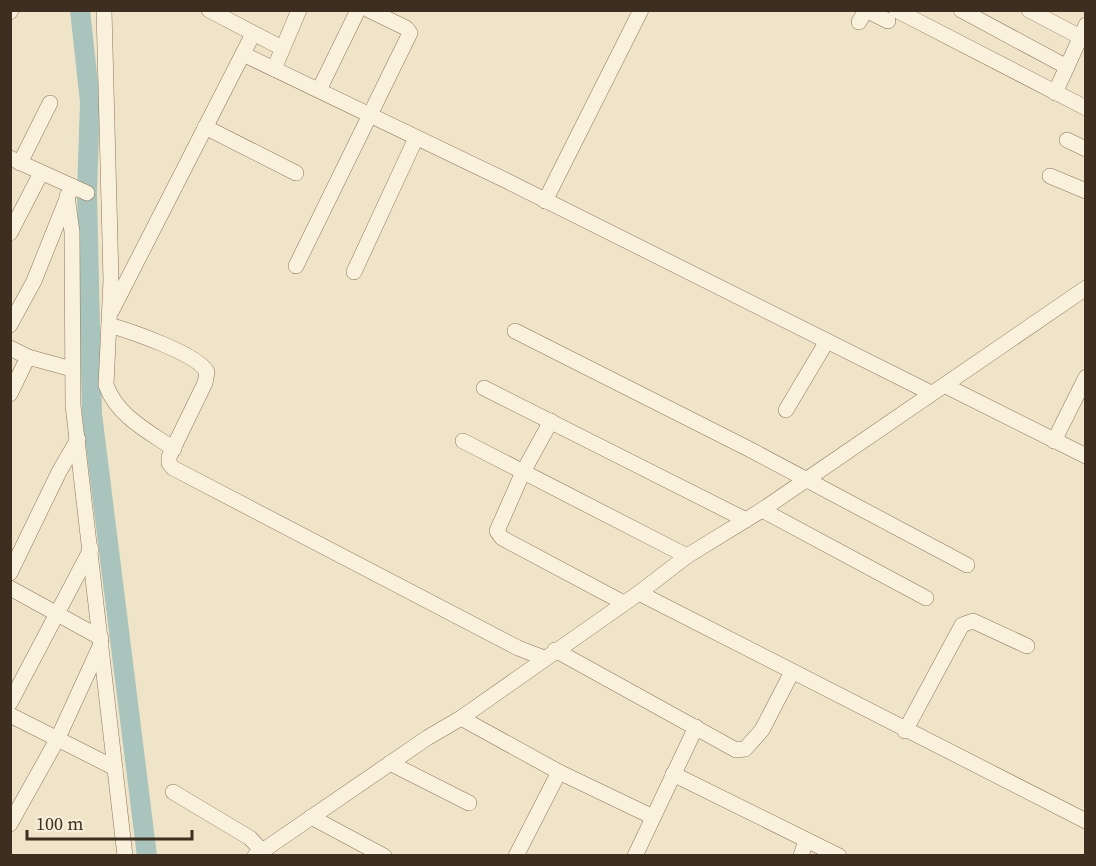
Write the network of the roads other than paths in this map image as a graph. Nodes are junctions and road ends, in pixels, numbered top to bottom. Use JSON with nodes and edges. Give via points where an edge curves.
{"nodes":[{"id":1,"x":104,"y":10,"type":"edge"},
{"id":2,"x":209,"y":10,"type":"edge"},
{"id":3,"x":299,"y":10,"type":"edge"},
{"id":4,"x":358,"y":10,"type":"edge"},
{"id":5,"x":369,"y":10,"type":"edge"},
{"id":6,"x":641,"y":10,"type":"edge"},
{"id":7,"x":961,"y":10,"type":"edge"},
{"id":8,"x":1029,"y":10,"type":"edge"},
{"id":9,"x":890,"y":19,"type":"edge"},
{"id":10,"x":859,"y":22,"type":"dead end"},
{"id":11,"x":253,"y":34,"type":"junction"},
{"id":12,"x":1084,"y":34,"type":"edge"},
{"id":13,"x":282,"y":48,"type":"junction"},
{"id":14,"x":243,"y":54,"type":"junction"},
{"id":15,"x":1066,"y":67,"type":"junction"},
{"id":16,"x":274,"y":69,"type":"junction"},
{"id":17,"x":319,"y":90,"type":"junction"},
{"id":18,"x":1055,"y":93,"type":"junction"},
{"id":19,"x":50,"y":103,"type":"dead end"},
{"id":20,"x":1085,"y":107,"type":"edge"},
{"id":21,"x":370,"y":115,"type":"junction"},
{"id":22,"x":205,"y":127,"type":"junction"},
{"id":23,"x":416,"y":138,"type":"junction"},
{"id":24,"x":1066,"y":140,"type":"dead end"},
{"id":25,"x":1086,"y":149,"type":"edge"},
{"id":26,"x":15,"y":161,"type":"edge"},
{"id":27,"x":41,"y":173,"type":"junction"},
{"id":28,"x":296,"y":173,"type":"dead end"},
{"id":29,"x":1050,"y":176,"type":"dead end"},
{"id":30,"x":69,"y":191,"type":"junction"},
{"id":31,"x":1086,"y":191,"type":"edge"},
{"id":32,"x":87,"y":193,"type":"dead end"},
{"id":33,"x":545,"y":201,"type":"junction"},
{"id":34,"x":10,"y":233,"type":"edge"},
{"id":35,"x":296,"y":266,"type":"dead end"},
{"id":36,"x":354,"y":272,"type":"dead end"},
{"id":37,"x":1086,"y":288,"type":"edge"},
{"id":38,"x":109,"y":320,"type":"junction"},
{"id":39,"x":10,"y":325,"type":"edge"},
{"id":40,"x":515,"y":332,"type":"dead end"},
{"id":41,"x":827,"y":341,"type":"junction"},
{"id":42,"x":10,"y":348,"type":"edge"},
{"id":43,"x":28,"y":357,"type":"junction"},
{"id":44,"x":72,"y":369,"type":"junction"},
{"id":45,"x":1086,"y":377,"type":"edge"},
{"id":46,"x":946,"y":386,"type":"junction"},
{"id":47,"x":484,"y":388,"type":"dead end"},
{"id":48,"x":931,"y":393,"type":"junction"},
{"id":49,"x":10,"y":394,"type":"edge"},
{"id":50,"x":786,"y":410,"type":"dead end"},
{"id":51,"x":551,"y":421,"type":"junction"},
{"id":52,"x":78,"y":439,"type":"junction"},
{"id":53,"x":463,"y":441,"type":"dead end"},
{"id":54,"x":1054,"y":441,"type":"junction"},
{"id":55,"x":174,"y":449,"type":"junction"},
{"id":56,"x":1086,"y":456,"type":"edge"},
{"id":57,"x":523,"y":472,"type":"junction"},
{"id":58,"x":806,"y":479,"type":"junction"},
{"id":59,"x":762,"y":510,"type":"junction"},
{"id":60,"x":746,"y":520,"type":"junction"},
{"id":61,"x":91,"y":549,"type":"junction"},
{"id":62,"x":687,"y":556,"type":"junction"},
{"id":63,"x":967,"y":565,"type":"dead end"},
{"id":64,"x":10,"y":573,"type":"edge"},
{"id":65,"x":10,"y":588,"type":"edge"},
{"id":66,"x":639,"y":593,"type":"junction"},
{"id":67,"x":926,"y":597,"type":"dead end"},
{"id":68,"x":624,"y":603,"type":"junction"},
{"id":69,"x":58,"y":613,"type":"junction"},
{"id":70,"x":101,"y":641,"type":"junction"},
{"id":71,"x":1027,"y":646,"type":"dead end"},
{"id":72,"x":549,"y":654,"type":"junction"},
{"id":73,"x":792,"y":672,"type":"junction"},
{"id":74,"x":10,"y":703,"type":"edge"},
{"id":75,"x":10,"y":715,"type":"edge"},
{"id":76,"x":461,"y":718,"type":"junction"},
{"id":77,"x":696,"y":727,"type":"junction"},
{"id":78,"x":906,"y":730,"type":"junction"},
{"id":79,"x":58,"y":738,"type":"junction"},
{"id":80,"x":390,"y":763,"type":"junction"},
{"id":81,"x":115,"y":768,"type":"junction"},
{"id":82,"x":559,"y":772,"type":"junction"},
{"id":83,"x":673,"y":774,"type":"junction"},
{"id":84,"x":173,"y":792,"type":"dead end"},
{"id":85,"x":469,"y":803,"type":"dead end"},
{"id":86,"x":311,"y":817,"type":"junction"},
{"id":87,"x":653,"y":817,"type":"junction"},
{"id":88,"x":1086,"y":821,"type":"edge"},
{"id":89,"x":10,"y":824,"type":"edge"},
{"id":90,"x":806,"y":840,"type":"junction"},
{"id":91,"x":259,"y":853,"type":"edge"},
{"id":92,"x":126,"y":855,"type":"edge"},
{"id":93,"x":384,"y":855,"type":"edge"},
{"id":94,"x":516,"y":855,"type":"edge"},
{"id":95,"x":635,"y":855,"type":"edge"},
{"id":96,"x":801,"y":855,"type":"edge"},
{"id":97,"x":839,"y":855,"type":"edge"}],
"edges":[{"from":1,"to":38,"type":"street"},
{"from":2,"to":11,"type":"street"},
{"from":3,"to":13,"type":"street"},
{"from":4,"to":17,"type":"street"},
{"from":5,"to":21,"type":"street","via":[[410,33]]},
{"from":6,"to":33,"type":"street"},
{"from":7,"to":15,"type":"street"},
{"from":8,"to":12,"type":"street"},
{"from":9,"to":10,"type":"street","via":[[866,10]]},
{"from":9,"to":18,"type":"street"},
{"from":11,"to":13,"type":"street"},
{"from":11,"to":14,"type":"street"},
{"from":12,"to":15,"type":"street"},
{"from":13,"to":16,"type":"street"},
{"from":14,"to":16,"type":"street"},
{"from":14,"to":22,"type":"street"},
{"from":15,"to":18,"type":"street"},
{"from":16,"to":17,"type":"street"},
{"from":17,"to":21,"type":"street"},
{"from":18,"to":20,"type":"street"},
{"from":19,"to":26,"type":"street"},
{"from":21,"to":23,"type":"street"},
{"from":21,"to":35,"type":"street"},
{"from":22,"to":28,"type":"street"},
{"from":22,"to":38,"type":"street"},
{"from":23,"to":33,"type":"street"},
{"from":23,"to":36,"type":"street"},
{"from":24,"to":25,"type":"street"},
{"from":26,"to":27,"type":"street"},
{"from":27,"to":30,"type":"street"},
{"from":27,"to":34,"type":"street"},
{"from":29,"to":31,"type":"street"},
{"from":30,"to":32,"type":"street"},
{"from":30,"to":39,"type":"street","via":[[34,281]]},
{"from":30,"to":44,"type":"street"},
{"from":33,"to":41,"type":"street"},
{"from":37,"to":46,"type":"street"},
{"from":38,"to":55,"type":"street","via":[[106,385],[111,399],[120,411]]},
{"from":38,"to":55,"type":"street","via":[[205,366],[205,383]]},
{"from":40,"to":58,"type":"street"},
{"from":41,"to":48,"type":"street"},
{"from":41,"to":50,"type":"street"},
{"from":42,"to":43,"type":"street"},
{"from":43,"to":44,"type":"street"},
{"from":43,"to":49,"type":"street"},
{"from":44,"to":52,"type":"street"},
{"from":45,"to":54,"type":"street"},
{"from":46,"to":48,"type":"street"},
{"from":46,"to":54,"type":"street"},
{"from":47,"to":51,"type":"street"},
{"from":48,"to":58,"type":"street"},
{"from":51,"to":57,"type":"street"},
{"from":51,"to":60,"type":"street"},
{"from":52,"to":61,"type":"street"},
{"from":52,"to":64,"type":"street"},
{"from":53,"to":57,"type":"street"},
{"from":54,"to":56,"type":"street"},
{"from":55,"to":72,"type":"street","via":[[169,463],[194,481],[518,648]]},
{"from":57,"to":62,"type":"street"},
{"from":57,"to":68,"type":"street","via":[[498,526],[499,535]]},
{"from":58,"to":59,"type":"street"},
{"from":58,"to":63,"type":"street"},
{"from":59,"to":60,"type":"street"},
{"from":59,"to":67,"type":"street"},
{"from":60,"to":62,"type":"street"},
{"from":61,"to":69,"type":"street"},
{"from":61,"to":70,"type":"street"},
{"from":62,"to":66,"type":"street"},
{"from":65,"to":69,"type":"street"},
{"from":66,"to":68,"type":"street"},
{"from":66,"to":73,"type":"street"},
{"from":68,"to":72,"type":"street"},
{"from":69,"to":70,"type":"street"},
{"from":69,"to":74,"type":"street"},
{"from":70,"to":79,"type":"street"},
{"from":70,"to":81,"type":"street"},
{"from":71,"to":78,"type":"street","via":[[967,621]]},
{"from":72,"to":76,"type":"street"},
{"from":72,"to":77,"type":"street"},
{"from":73,"to":77,"type":"street","via":[[762,730],[745,750],[736,750]]},
{"from":73,"to":78,"type":"street"},
{"from":75,"to":79,"type":"street"},
{"from":76,"to":80,"type":"street"},
{"from":76,"to":82,"type":"street"},
{"from":77,"to":83,"type":"street"},
{"from":78,"to":88,"type":"street"},
{"from":79,"to":81,"type":"street"},
{"from":79,"to":89,"type":"street"},
{"from":80,"to":85,"type":"street"},
{"from":80,"to":86,"type":"street"},
{"from":81,"to":92,"type":"street"},
{"from":82,"to":87,"type":"street"},
{"from":82,"to":94,"type":"street"},
{"from":83,"to":87,"type":"street"},
{"from":83,"to":90,"type":"street"},
{"from":84,"to":91,"type":"street","via":[[250,838]]},
{"from":86,"to":91,"type":"street"},
{"from":86,"to":93,"type":"street"},
{"from":87,"to":95,"type":"street"},
{"from":90,"to":96,"type":"street"},
{"from":90,"to":97,"type":"street"}]}
